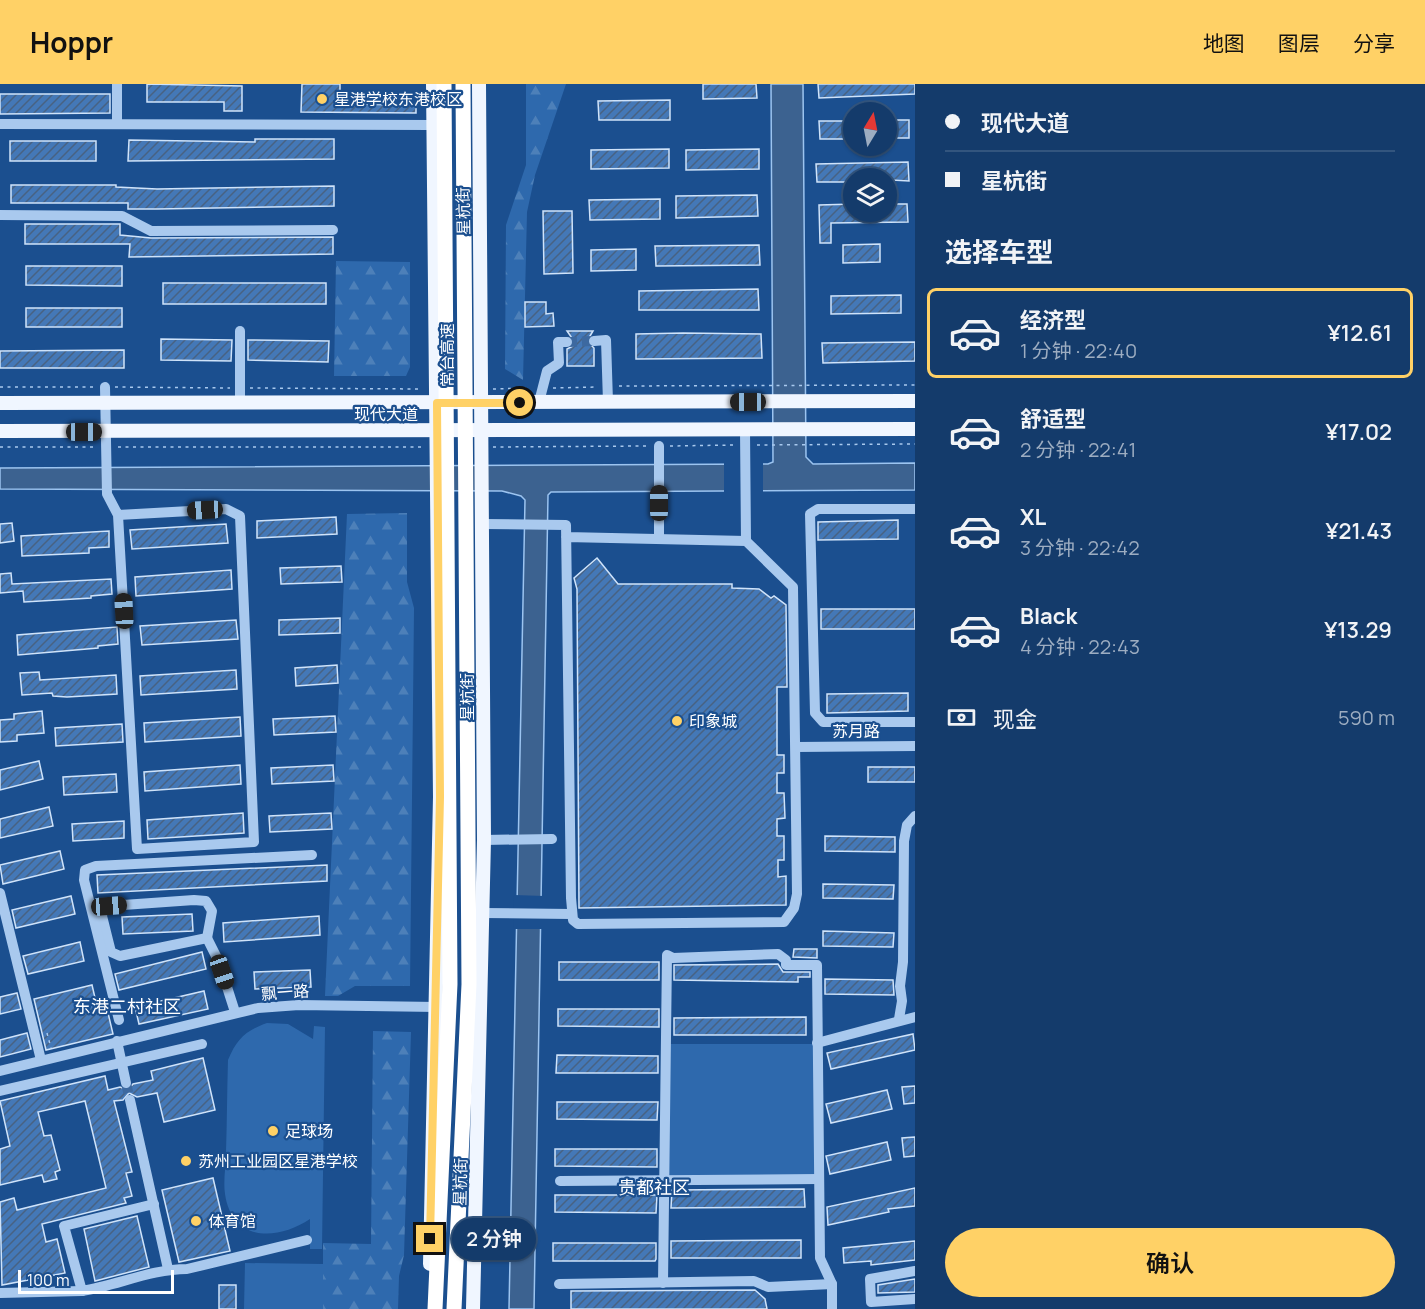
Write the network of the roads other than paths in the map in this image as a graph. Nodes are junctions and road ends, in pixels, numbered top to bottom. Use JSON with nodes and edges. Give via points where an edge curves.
{"nodes":[{"id":1,"x":117,"y":84,"type":"edge"},
{"id":2,"x":433,"y":84,"type":"edge"},
{"id":3,"x":444,"y":84,"type":"edge"},
{"id":4,"x":463,"y":84,"type":"edge"},
{"id":5,"x":479,"y":84,"type":"edge"},
{"id":6,"x":0,"y":124,"type":"edge"},
{"id":7,"x":117,"y":124,"type":"junction"},
{"id":8,"x":434,"y":125,"type":"junction"},
{"id":9,"x":0,"y":215,"type":"edge"},
{"id":10,"x":333,"y":230,"type":"dead end"},
{"id":11,"x":240,"y":331,"type":"dead end"},
{"id":12,"x":594,"y":341,"type":"dead end"},
{"id":13,"x":567,"y":342,"type":"dead end"},
{"id":14,"x":105,"y":387,"type":"dead end"},
{"id":15,"x":915,"y":401,"type":"edge"},
{"id":16,"x":539,"y":402,"type":"junction"},
{"id":17,"x":608,"y":402,"type":"junction"},
{"id":18,"x":0,"y":403,"type":"edge"},
{"id":19,"x":240,"y":403,"type":"junction"},
{"id":20,"x":437,"y":403,"type":"junction"},
{"id":21,"x":482,"y":403,"type":"junction"},
{"id":22,"x":105,"y":404,"type":"junction"},
{"id":23,"x":915,"y":429,"type":"edge"},
{"id":24,"x":438,"y":430,"type":"junction"},
{"id":25,"x":745,"y":430,"type":"junction"},
{"id":26,"x":0,"y":431,"type":"edge"},
{"id":27,"x":482,"y":431,"type":"junction"},
{"id":28,"x":105,"y":432,"type":"junction"},
{"id":29,"x":658,"y":446,"type":"road end"},
{"id":30,"x":915,"y":509,"type":"edge"},
{"id":31,"x":118,"y":515,"type":"junction"},
{"id":32,"x":483,"y":524,"type":"junction"},
{"id":33,"x":566,"y":537,"type":"junction"},
{"id":34,"x":659,"y":539,"type":"junction"},
{"id":35,"x":746,"y":541,"type":"junction"},
{"id":36,"x":915,"y":722,"type":"edge"},
{"id":37,"x":915,"y":746,"type":"edge"},
{"id":38,"x":796,"y":747,"type":"junction"},
{"id":39,"x":915,"y":816,"type":"edge"},
{"id":40,"x":484,"y":840,"type":"junction"},
{"id":41,"x":549,"y":840,"type":"dead end"},
{"id":42,"x":312,"y":855,"type":"dead end"},
{"id":43,"x":0,"y":893,"type":"edge"},
{"id":44,"x":483,"y":913,"type":"junction"},
{"id":45,"x":571,"y":914,"type":"junction"},
{"id":46,"x":207,"y":938,"type":"junction"},
{"id":47,"x":436,"y":1007,"type":"junction"},
{"id":48,"x":235,"y":1012,"type":"junction"},
{"id":49,"x":915,"y":1017,"type":"edge"},
{"id":50,"x":899,"y":1019,"type":"junction"},
{"id":51,"x":119,"y":1020,"type":"dead end"},
{"id":52,"x":117,"y":1041,"type":"junction"},
{"id":53,"x":817,"y":1043,"type":"junction"},
{"id":54,"x":202,"y":1044,"type":"dead end"},
{"id":55,"x":41,"y":1060,"type":"junction"},
{"id":56,"x":122,"y":1063,"type":"junction"},
{"id":57,"x":0,"y":1071,"type":"edge"},
{"id":58,"x":126,"y":1083,"type":"tunnel mouth"},
{"id":59,"x":0,"y":1091,"type":"edge"},
{"id":60,"x":130,"y":1100,"type":"tunnel mouth"},
{"id":61,"x":819,"y":1179,"type":"junction"},
{"id":62,"x":560,"y":1181,"type":"dead end"},
{"id":63,"x":665,"y":1182,"type":"junction"},
{"id":64,"x":154,"y":1204,"type":"junction"},
{"id":65,"x":307,"y":1240,"type":"dead end"},
{"id":66,"x":168,"y":1269,"type":"junction"},
{"id":67,"x":915,"y":1271,"type":"edge"},
{"id":68,"x":663,"y":1283,"type":"junction"},
{"id":69,"x":559,"y":1284,"type":"dead end"},
{"id":70,"x":832,"y":1284,"type":"junction"},
{"id":71,"x":82,"y":1291,"type":"junction"},
{"id":72,"x":0,"y":1293,"type":"edge"},
{"id":73,"x":915,"y":1299,"type":"edge"},
{"id":74,"x":429,"y":1309,"type":"edge"},
{"id":75,"x":435,"y":1309,"type":"edge"},
{"id":76,"x":454,"y":1309,"type":"edge"},
{"id":77,"x":473,"y":1309,"type":"edge"},
{"id":78,"x":832,"y":1309,"type":"edge"}],
"edges":[{"from":1,"to":7,"type":"street"},
{"from":2,"to":8,"type":"main road","name":"星杭街"},
{"from":3,"to":75,"type":"highway","name":"常台高速","bridge":true,"via":[[450,984]]},
{"from":4,"to":76,"type":"highway","name":"常台高速","bridge":true,"via":[[470,984]]},
{"from":5,"to":21,"type":"main road","name":"星杭街"},
{"from":6,"to":7,"type":"street"},
{"from":7,"to":8,"type":"street"},
{"from":8,"to":20,"type":"main road","name":"星杭街"},
{"from":9,"to":10,"type":"street","via":[[122,216],[151,231]]},
{"from":11,"to":19,"type":"street"},
{"from":12,"to":17,"type":"street","via":[[606,340]]},
{"from":13,"to":16,"type":"street","via":[[558,342],[559,363],[547,370]]},
{"from":14,"to":22,"type":"street"},
{"from":15,"to":17,"type":"main road","name":"现代大道"},
{"from":16,"to":17,"type":"main road","name":"现代大道"},
{"from":16,"to":21,"type":"main road","name":"现代大道"},
{"from":18,"to":22,"type":"main road","name":"现代大道"},
{"from":19,"to":20,"type":"main road","name":"现代大道"},
{"from":19,"to":22,"type":"main road","name":"现代大道"},
{"from":20,"to":21,"type":"main road","name":"现代大道"},
{"from":20,"to":24,"type":"main road","name":"星杭街"},
{"from":21,"to":27,"type":"main road","name":"星杭街"},
{"from":22,"to":28,"type":"street"},
{"from":23,"to":25,"type":"main road","name":"现代大道"},
{"from":24,"to":27,"type":"main road","name":"现代大道"},
{"from":24,"to":28,"type":"main road","name":"现代大道"},
{"from":24,"to":47,"type":"main road","name":"星杭街","via":[[440,797]]},
{"from":25,"to":27,"type":"main road","name":"现代大道"},
{"from":25,"to":35,"type":"street"},
{"from":26,"to":28,"type":"main road","name":"现代大道"},
{"from":27,"to":32,"type":"main road","name":"星杭街"},
{"from":28,"to":31,"type":"street","via":[[107,494]]},
{"from":29,"to":34,"type":"street"},
{"from":30,"to":36,"type":"street","via":[[818,510],[810,514],[815,713],[823,722]]},
{"from":31,"to":31,"type":"street","via":[[226,509],[240,516],[254,842],[137,849]]},
{"from":32,"to":33,"type":"street","via":[[566,525]]},
{"from":32,"to":40,"type":"main road","name":"星杭街"},
{"from":33,"to":34,"type":"street"},
{"from":33,"to":45,"type":"street"},
{"from":34,"to":35,"type":"street"},
{"from":35,"to":38,"type":"street","via":[[793,587]]},
{"from":37,"to":38,"type":"street","name":"苏月路"},
{"from":38,"to":45,"type":"street","via":[[797,894],[794,908],[784,922],[578,924]]},
{"from":39,"to":50,"type":"street","via":[[904,841],[900,986],[903,1001]]},
{"from":40,"to":41,"type":"street"},
{"from":40,"to":44,"type":"main road","name":"星杭街"},
{"from":42,"to":51,"type":"street","via":[[96,866],[85,870],[98,945]]},
{"from":43,"to":55,"type":"street"},
{"from":44,"to":45,"type":"street"},
{"from":44,"to":77,"type":"main road","name":"星杭街"},
{"from":46,"to":46,"type":"street","via":[[115,955],[111,952],[103,910],[109,906],[206,901],[212,911]]},
{"from":46,"to":48,"type":"street"},
{"from":47,"to":48,"type":"street","name":"飘一路","via":[[299,1005]]},
{"from":47,"to":74,"type":"main road","name":"星杭街"},
{"from":48,"to":52,"type":"street","name":"飘一路"},
{"from":49,"to":50,"type":"street"},
{"from":50,"to":53,"type":"street"},
{"from":52,"to":55,"type":"street","name":"飘一路"},
{"from":52,"to":56,"type":"street"},
{"from":53,"to":61,"type":"street"},
{"from":53,"to":63,"type":"street","via":[[817,965],[786,965],[778,954],[673,958],[667,955]]},
{"from":54,"to":56,"type":"street"},
{"from":55,"to":57,"type":"street","name":"飘一路"},
{"from":56,"to":58,"type":"street"},
{"from":56,"to":59,"type":"street"},
{"from":60,"to":64,"type":"street"},
{"from":61,"to":63,"type":"street"},
{"from":61,"to":70,"type":"street","via":[[820,1258]]},
{"from":62,"to":63,"type":"street"},
{"from":63,"to":68,"type":"street"},
{"from":64,"to":66,"type":"street"},
{"from":64,"to":71,"type":"street","via":[[64,1226]]},
{"from":65,"to":66,"type":"street","via":[[187,1269]]},
{"from":66,"to":71,"type":"street"},
{"from":67,"to":73,"type":"street","via":[[870,1278],[871,1302]]},
{"from":68,"to":69,"type":"street"},
{"from":68,"to":70,"type":"street","via":[[754,1281],[768,1287]]},
{"from":70,"to":78,"type":"street"},
{"from":71,"to":72,"type":"street"}]}
